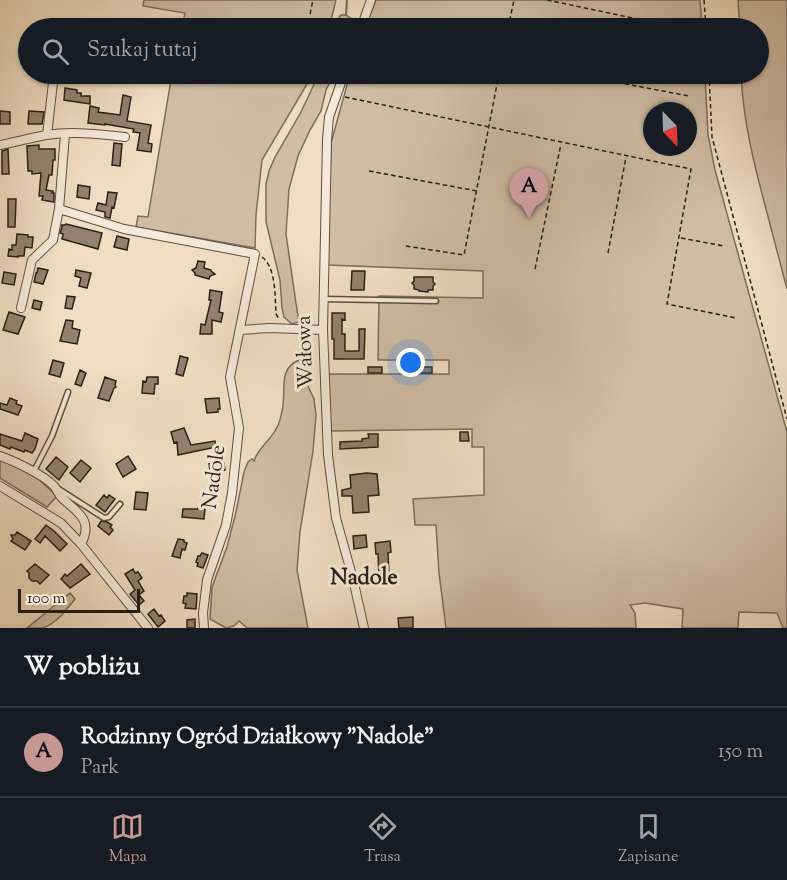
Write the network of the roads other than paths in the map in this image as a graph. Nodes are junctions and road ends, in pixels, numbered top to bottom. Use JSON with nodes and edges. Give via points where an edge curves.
{"nodes":[{"id":1,"x":371,"y":0,"type":"edge"},
{"id":2,"x":365,"y":18,"type":"edge"},
{"id":3,"x":53,"y":84,"type":"edge"},
{"id":4,"x":340,"y":84,"type":"edge"},
{"id":5,"x":65,"y":134,"type":"junction"},
{"id":6,"x":47,"y":135,"type":"junction"},
{"id":7,"x":125,"y":137,"type":"dead end"},
{"id":8,"x":0,"y":145,"type":"edge"},
{"id":9,"x":59,"y":209,"type":"junction"},
{"id":10,"x":323,"y":298,"type":"junction"},
{"id":11,"x":436,"y":301,"type":"dead end"},
{"id":12,"x":21,"y":308,"type":"dead end"},
{"id":13,"x":240,"y":330,"type":"junction"},
{"id":14,"x":323,"y":330,"type":"junction"},
{"id":15,"x":68,"y":392,"type":"dead end"},
{"id":16,"x":0,"y":456,"type":"edge"},
{"id":17,"x":33,"y":471,"type":"junction"},
{"id":18,"x":0,"y":486,"type":"edge"},
{"id":19,"x":54,"y":486,"type":"junction"},
{"id":20,"x":120,"y":504,"type":"dead end"},
{"id":21,"x":81,"y":544,"type":"junction"},
{"id":22,"x":148,"y":628,"type":"edge"},
{"id":23,"x":204,"y":628,"type":"edge"},
{"id":24,"x":364,"y":628,"type":"edge"}],
"edges":[{"from":1,"to":2,"type":"street"},
{"from":3,"to":6,"type":"street"},
{"from":4,"to":10,"type":"street","name":"Wałowa","via":[[329,117],[327,140]]},
{"from":5,"to":6,"type":"street"},
{"from":5,"to":7,"type":"street"},
{"from":5,"to":9,"type":"street"},
{"from":6,"to":8,"type":"street"},
{"from":9,"to":12,"type":"street","via":[[53,240],[32,260]]},
{"from":9,"to":13,"type":"street","name":"Nadole","via":[[124,229],[255,254]]},
{"from":10,"to":11,"type":"lane"},
{"from":10,"to":14,"type":"street","name":"Wałowa"},
{"from":13,"to":14,"type":"street"},
{"from":13,"to":23,"type":"street","name":"Nadole","via":[[230,377],[239,428],[237,458],[226,525],[207,580]]},
{"from":14,"to":24,"type":"street","name":"Wałowa","via":[[334,505]]},
{"from":15,"to":17,"type":"lane"},
{"from":16,"to":17,"type":"street"},
{"from":17,"to":19,"type":"street"},
{"from":18,"to":21,"type":"street","via":[[61,523]]},
{"from":19,"to":20,"type":"lane","via":[[104,518]]},
{"from":19,"to":21,"type":"street","via":[[84,523],[86,535]]},
{"from":21,"to":22,"type":"street"}]}
